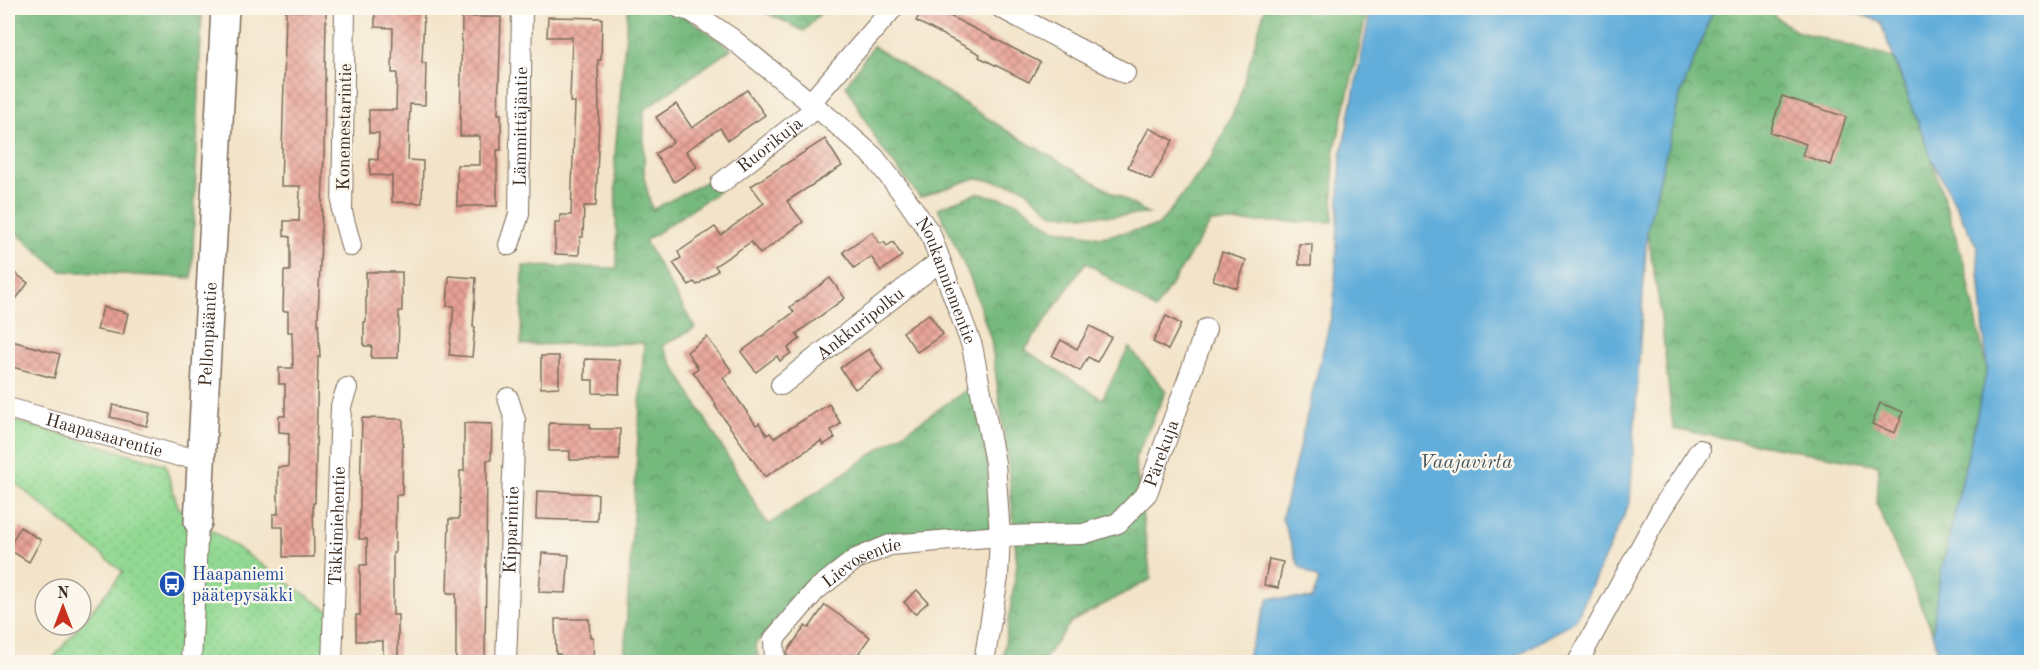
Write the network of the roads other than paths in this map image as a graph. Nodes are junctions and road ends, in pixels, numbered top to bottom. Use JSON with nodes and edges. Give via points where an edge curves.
{"nodes":[{"id":1,"x":225,"y":8,"type":"edge"},
{"id":2,"x":345,"y":8,"type":"edge"},
{"id":3,"x":522,"y":8,"type":"edge"},
{"id":4,"x":680,"y":8,"type":"edge"},
{"id":5,"x":893,"y":8,"type":"edge"},
{"id":6,"x":1001,"y":8,"type":"edge"},
{"id":7,"x":1125,"y":73,"type":"dead end"},
{"id":8,"x":814,"y":104,"type":"junction"},
{"id":9,"x":720,"y":183,"type":"dead end"},
{"id":10,"x":351,"y":246,"type":"dead end"},
{"id":11,"x":509,"y":246,"type":"dead end"},
{"id":12,"x":940,"y":261,"type":"junction"},
{"id":13,"x":1206,"y":329,"type":"dead end"},
{"id":14,"x":781,"y":385,"type":"dead end"},
{"id":15,"x":347,"y":388,"type":"dead end"},
{"id":16,"x":508,"y":398,"type":"dead end"},
{"id":17,"x":8,"y":408,"type":"edge"},
{"id":18,"x":1700,"y":450,"type":"dead end"},
{"id":19,"x":202,"y":458,"type":"junction"},
{"id":20,"x":198,"y":522,"type":"joint"},
{"id":21,"x":1000,"y":536,"type":"junction"},
{"id":22,"x":191,"y":663,"type":"edge"},
{"id":23,"x":332,"y":663,"type":"edge"},
{"id":24,"x":506,"y":663,"type":"edge"},
{"id":25,"x":774,"y":663,"type":"edge"},
{"id":26,"x":984,"y":663,"type":"edge"},
{"id":27,"x":1578,"y":663,"type":"edge"}],
"edges":[{"from":1,"to":19,"type":"street","name":"Pellonpääntie"},
{"from":2,"to":10,"type":"street","name":"Konemestarintie","via":[[342,212]]},
{"from":3,"to":11,"type":"street","name":"Lämmittäjäntie","via":[[519,214]]},
{"from":4,"to":8,"type":"street","name":"Noukanniementie","via":[[732,38]]},
{"from":5,"to":8,"type":"street","name":"Ruorikuja"},
{"from":6,"to":7,"type":"street"},
{"from":8,"to":9,"type":"street","name":"Ruorikuja"},
{"from":8,"to":12,"type":"street","name":"Noukanniementie","via":[[874,158],[894,182],[930,233]]},
{"from":12,"to":14,"type":"street","name":"Ankkuripolku"},
{"from":12,"to":21,"type":"street","name":"Noukanniementie","via":[[972,346],[995,463]]},
{"from":13,"to":21,"type":"street","name":"Pärekuja","via":[[1147,493],[1118,523],[1083,534]]},
{"from":15,"to":23,"type":"street","name":"Täkkimiehentie","via":[[341,406]]},
{"from":16,"to":24,"type":"street","name":"Kipparintie","via":[[515,420]]},
{"from":17,"to":19,"type":"street","name":"Haapasaarentie","via":[[179,456]]},
{"from":18,"to":27,"type":"street","via":[[1662,508]]},
{"from":19,"to":20,"type":"street","name":"Pellonpääntie"},
{"from":20,"to":22,"type":"street","name":"Pellonpääntie"},
{"from":21,"to":25,"type":"street","name":"Lievosentie","via":[[890,544],[856,559],[816,590],[774,639]]},
{"from":21,"to":26,"type":"street","name":"Noukanniementie","via":[[998,577]]}]}
